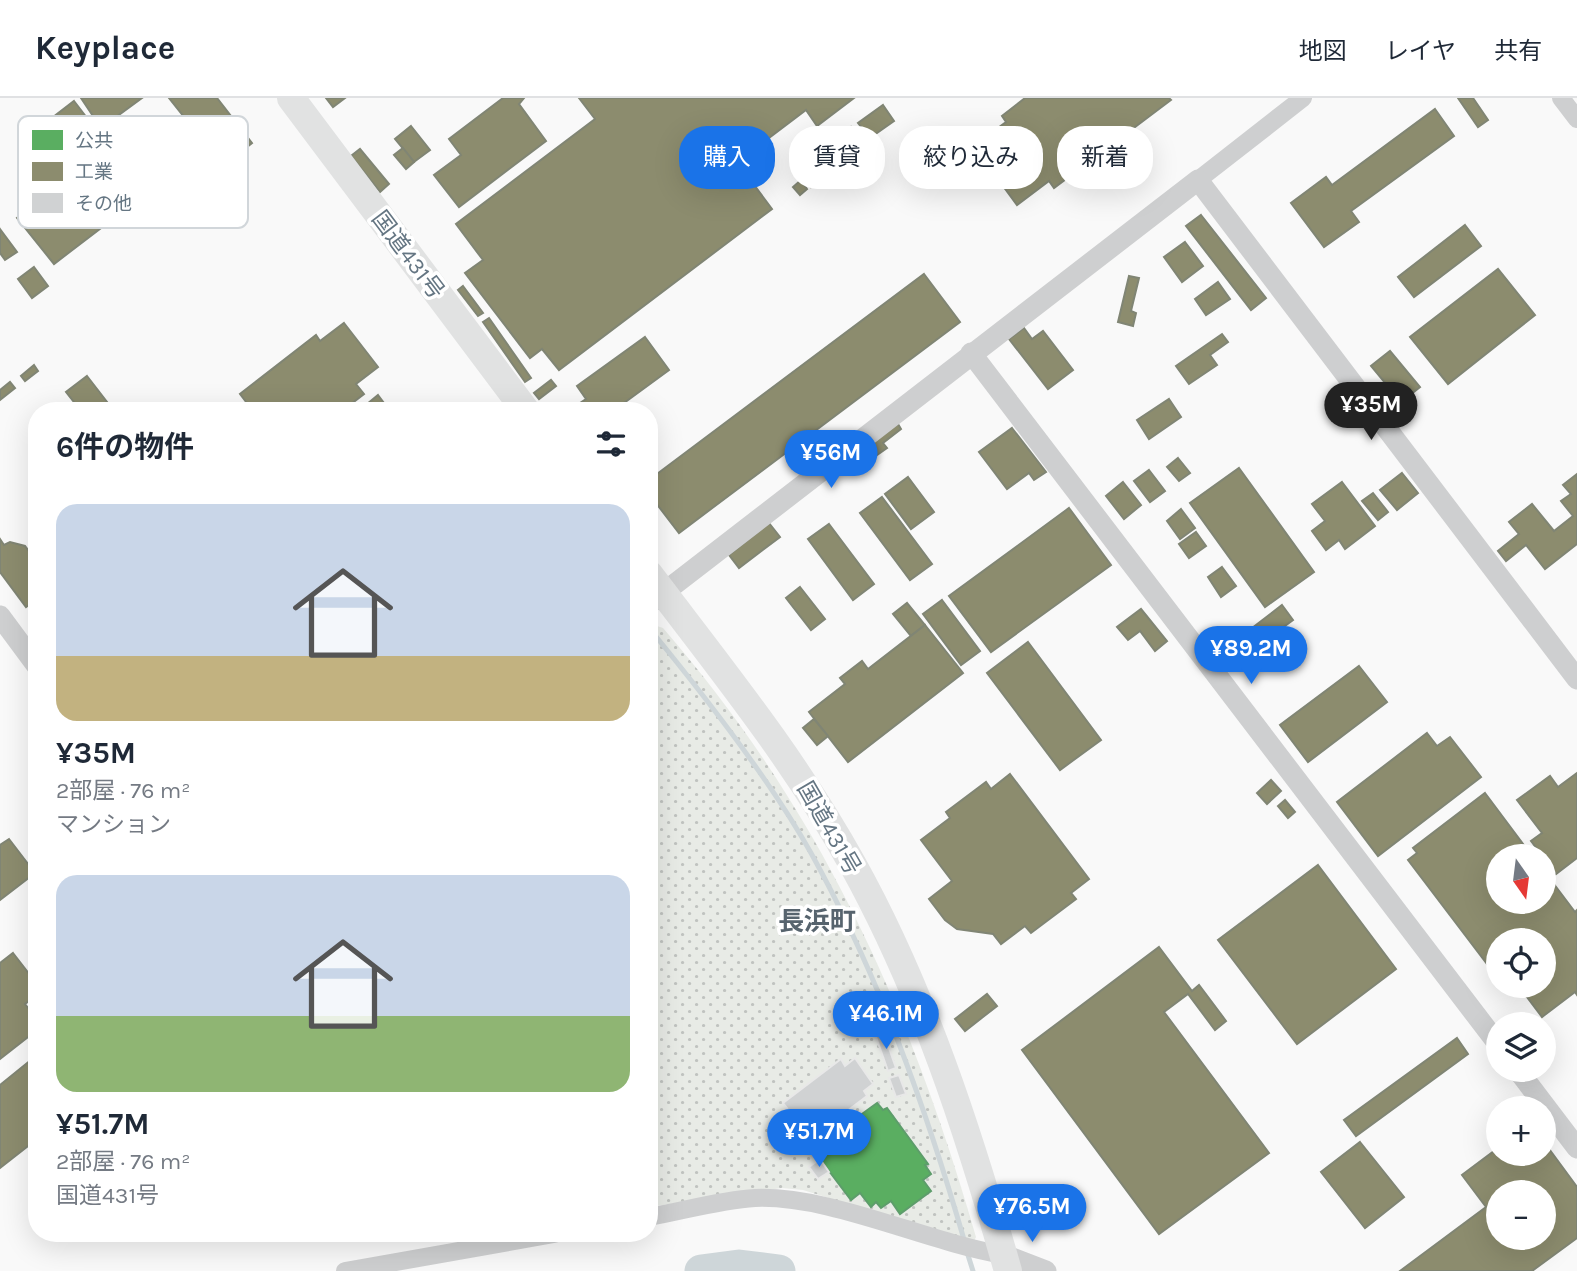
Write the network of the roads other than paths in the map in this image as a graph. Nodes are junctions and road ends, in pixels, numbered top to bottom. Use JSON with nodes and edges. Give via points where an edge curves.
{"nodes":[{"id":1,"x":291,"y":98,"type":"edge"},
{"id":2,"x":1303,"y":98,"type":"edge"},
{"id":3,"x":1561,"y":98,"type":"edge"},
{"id":4,"x":1577,"y":119,"type":"edge"},
{"id":5,"x":1198,"y":180,"type":"junction"},
{"id":6,"x":971,"y":353,"type":"junction"},
{"id":7,"x":519,"y":402,"type":"edge"},
{"id":8,"x":658,"y":588,"type":"edge"},
{"id":9,"x":658,"y":596,"type":"edge"},
{"id":10,"x":0,"y":616,"type":"edge"},
{"id":11,"x":28,"y":655,"type":"edge"},
{"id":12,"x":1577,"y":679,"type":"edge"},
{"id":13,"x":1486,"y":1028,"type":"edge"},
{"id":14,"x":1527,"y":1082,"type":"edge"},
{"id":15,"x":1577,"y":1148,"type":"edge"},
{"id":16,"x":658,"y":1215,"type":"edge"},
{"id":17,"x":509,"y":1242,"type":"edge"},
{"id":18,"x":1006,"y":1263,"type":"edge"},
{"id":19,"x":345,"y":1271,"type":"edge"},
{"id":20,"x":1046,"y":1271,"type":"edge"}],
"edges":[{"from":1,"to":7,"type":"highway","name":"国道431号"},
{"from":2,"to":5,"type":"street"},
{"from":3,"to":4,"type":"street"},
{"from":5,"to":6,"type":"street"},
{"from":5,"to":12,"type":"street"},
{"from":6,"to":8,"type":"street"},
{"from":6,"to":13,"type":"street"},
{"from":9,"to":18,"type":"highway","name":"国道431号","via":[[755,711],[854,867],[908,982],[960,1114]]},
{"from":10,"to":11,"type":"street"},
{"from":14,"to":15,"type":"street"},
{"from":16,"to":18,"type":"street","via":[[754,1198],[807,1202]]},
{"from":17,"to":19,"type":"street"},
{"from":18,"to":20,"type":"street"}]}
